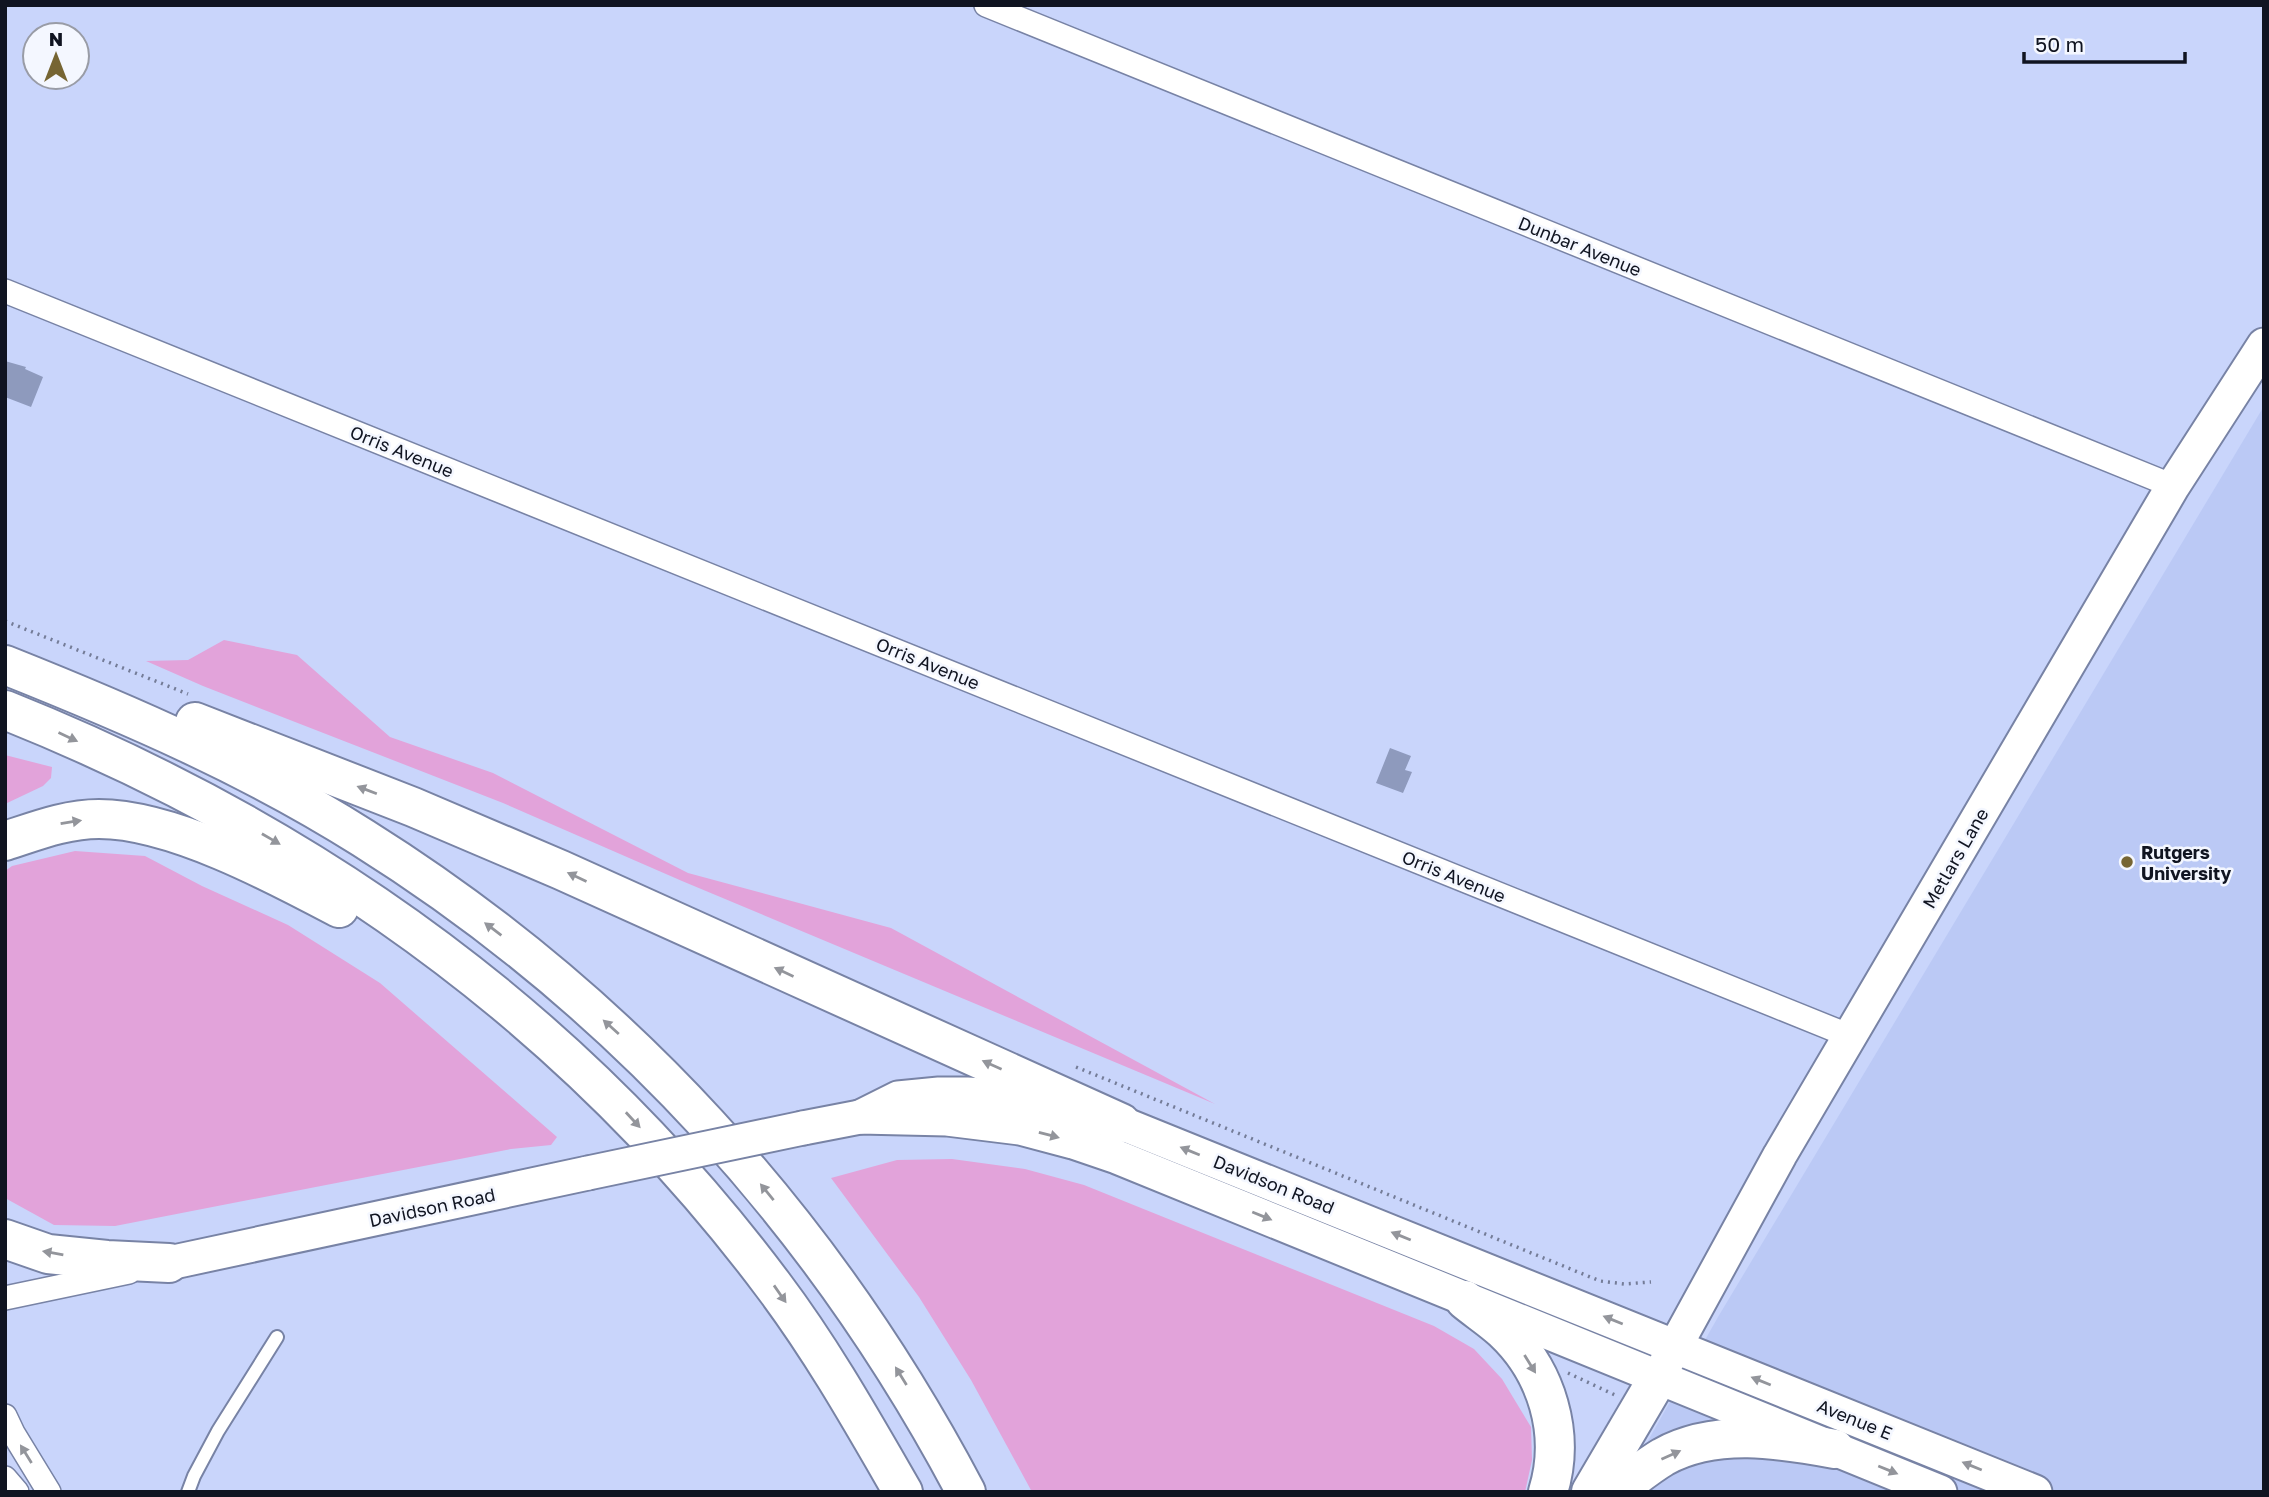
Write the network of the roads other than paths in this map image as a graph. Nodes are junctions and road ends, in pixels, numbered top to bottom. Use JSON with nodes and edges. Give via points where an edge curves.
{"nodes":[{"id":1,"x":986,"y":5,"type":"edge"},
{"id":2,"x":5,"y":291,"type":"edge"},
{"id":3,"x":2264,"y":345,"type":"edge"},
{"id":4,"x":2173,"y":486,"type":"junction"},
{"id":5,"x":5,"y":648,"type":"edge"},
{"id":6,"x":5,"y":664,"type":"edge"},
{"id":7,"x":5,"y":710,"type":"edge"},
{"id":8,"x":5,"y":841,"type":"edge"},
{"id":9,"x":1850,"y":1035,"type":"junction"},
{"id":10,"x":548,"y":1040,"type":"junction"},
{"id":11,"x":860,"y":1117,"type":"junction"},
{"id":12,"x":1121,"y":1123,"type":"junction"},
{"id":13,"x":5,"y":1239,"type":"edge"},
{"id":14,"x":169,"y":1263,"type":"junction"},
{"id":15,"x":5,"y":1298,"type":"edge"},
{"id":16,"x":1465,"y":1300,"type":"junction"},
{"id":17,"x":276,"y":1337,"type":"dead end"},
{"id":18,"x":1667,"y":1362,"type":"junction"},
{"id":19,"x":5,"y":1416,"type":"edge"},
{"id":20,"x":1835,"y":1449,"type":"junction"},
{"id":21,"x":5,"y":1478,"type":"edge"},
{"id":22,"x":17,"y":1492,"type":"edge"},
{"id":23,"x":49,"y":1492,"type":"edge"},
{"id":24,"x":188,"y":1492,"type":"edge"},
{"id":25,"x":903,"y":1492,"type":"edge"},
{"id":26,"x":967,"y":1492,"type":"edge"},
{"id":27,"x":1548,"y":1492,"type":"edge"},
{"id":28,"x":1591,"y":1492,"type":"edge"},
{"id":29,"x":1614,"y":1492,"type":"edge"},
{"id":30,"x":1940,"y":1492,"type":"edge"},
{"id":31,"x":2035,"y":1492,"type":"edge"}],
"edges":[{"from":1,"to":4,"type":"street","name":"Dunbar Avenue"},
{"from":2,"to":9,"type":"street","name":"Orris Avenue"},
{"from":3,"to":4,"type":"main road","name":"Metlars Lane"},
{"from":4,"to":9,"type":"main road","name":"Metlars Lane"},
{"from":12,"to":5,"type":"highway","one_way":true,"via":[[548,864]]},
{"from":26,"to":6,"type":"highway","one_way":true,"via":[[899,1372],[801,1234],[733,1150],[656,1069],[547,971],[445,892],[289,796],[177,738]]},
{"from":7,"to":10,"type":"highway","one_way":true,"via":[[158,779],[269,837],[377,905],[468,971]]},
{"from":8,"to":10,"type":"highway","one_way":true,"via":[[71,821],[99,819],[163,829],[230,855],[370,924]]},
{"from":9,"to":18,"type":"main road","name":"Metlars Lane"},
{"from":10,"to":25,"type":"highway","one_way":true,"via":[[601,1087],[665,1155],[765,1275],[840,1382]]},
{"from":11,"to":12,"type":"main road","name":"Davidson Road","via":[[898,1098],[967,1094],[1026,1098]]},
{"from":11,"to":14,"type":"main road","name":"Davidson Road","bridge":true},
{"from":11,"to":16,"type":"main road","name":"Davidson Road","one_way":true,"via":[[984,1123],[1073,1142]]},
{"from":18,"to":12,"type":"main road","name":"Davidson Road","one_way":true},
{"from":14,"to":13,"type":"highway","one_way":true,"via":[[48,1254]]},
{"from":14,"to":15,"type":"street","name":"Davidson Road"},
{"from":16,"to":18,"type":"main road","name":"Davidson Road"},
{"from":16,"to":27,"type":"highway","one_way":true,"via":[[1502,1329],[1543,1385],[1555,1444]]},
{"from":17,"to":24,"type":"lane","via":[[218,1431]]},
{"from":18,"to":20,"type":"main road","name":"Avenue E"},
{"from":18,"to":28,"type":"highway"},
{"from":31,"to":18,"type":"main road","name":"Avenue E","one_way":true},
{"from":23,"to":19,"type":"street","one_way":true},
{"from":29,"to":20,"type":"highway","one_way":true,"via":[[1664,1457],[1707,1442],[1781,1439]]},
{"from":20,"to":30,"type":"main road","name":"Avenue E","one_way":true},
{"from":21,"to":22,"type":"street"}]}
